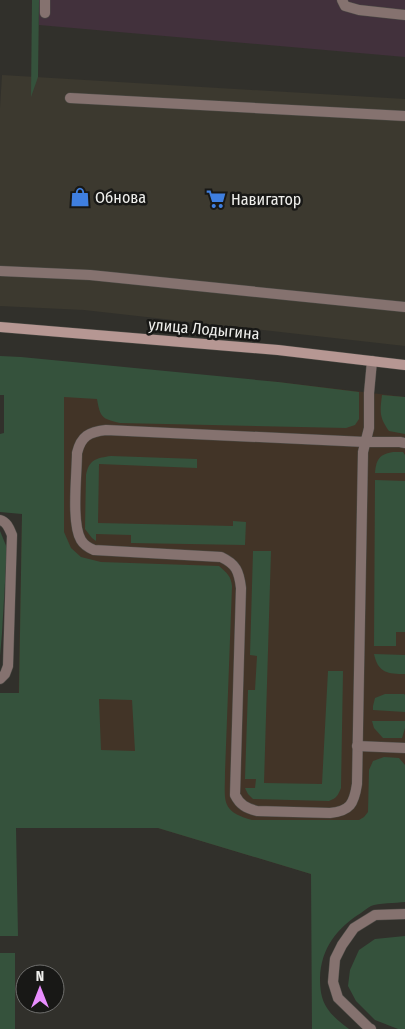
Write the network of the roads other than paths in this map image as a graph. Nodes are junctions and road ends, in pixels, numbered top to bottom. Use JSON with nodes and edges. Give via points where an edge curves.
{"nodes":[{"id":1,"x":46,"y":0,"type":"edge"},
{"id":2,"x":342,"y":0,"type":"edge"},
{"id":3,"x":45,"y":13,"type":"dead end"},
{"id":4,"x":405,"y":16,"type":"edge"},
{"id":5,"x":70,"y":98,"type":"dead end"},
{"id":6,"x":405,"y":116,"type":"edge"},
{"id":7,"x":0,"y":272,"type":"edge"},
{"id":8,"x":405,"y":307,"type":"edge"},
{"id":9,"x":0,"y":327,"type":"edge"},
{"id":10,"x":372,"y":361,"type":"junction"},
{"id":11,"x":405,"y":365,"type":"edge"},
{"id":12,"x":365,"y":442,"type":"junction"},
{"id":13,"x":405,"y":443,"type":"edge"},
{"id":14,"x":0,"y":520,"type":"edge"},
{"id":15,"x":0,"y":679,"type":"edge"},
{"id":16,"x":357,"y":746,"type":"junction"},
{"id":17,"x":405,"y":748,"type":"edge"},
{"id":18,"x":405,"y":914,"type":"edge"},
{"id":19,"x":371,"y":1029,"type":"edge"}],
"edges":[{"from":1,"to":3,"type":"lane"},
{"from":2,"to":4,"type":"lane","via":[[345,6],[359,10]]},
{"from":5,"to":6,"type":"lane"},
{"from":7,"to":8,"type":"lane","via":[[90,275]]},
{"from":9,"to":10,"type":"main road","name":"улица Лодыгина"},
{"from":10,"to":11,"type":"main road","name":"улица Лодыгина"},
{"from":10,"to":12,"type":"lane","via":[[369,428]]},
{"from":12,"to":13,"type":"lane"},
{"from":12,"to":16,"type":"lane"},
{"from":12,"to":16,"type":"lane","via":[[106,430],[86,436],[77,453],[76,518],[82,542],[94,550],[220,557],[229,561],[240,576],[235,795],[242,805],[257,811],[330,813],[348,808],[353,802],[357,784]]},
{"from":14,"to":15,"type":"lane","via":[[12,535],[8,666]]},
{"from":16,"to":17,"type":"lane"},
{"from":18,"to":19,"type":"lane","via":[[375,915],[354,928],[335,959],[333,982],[338,998]]}]}
